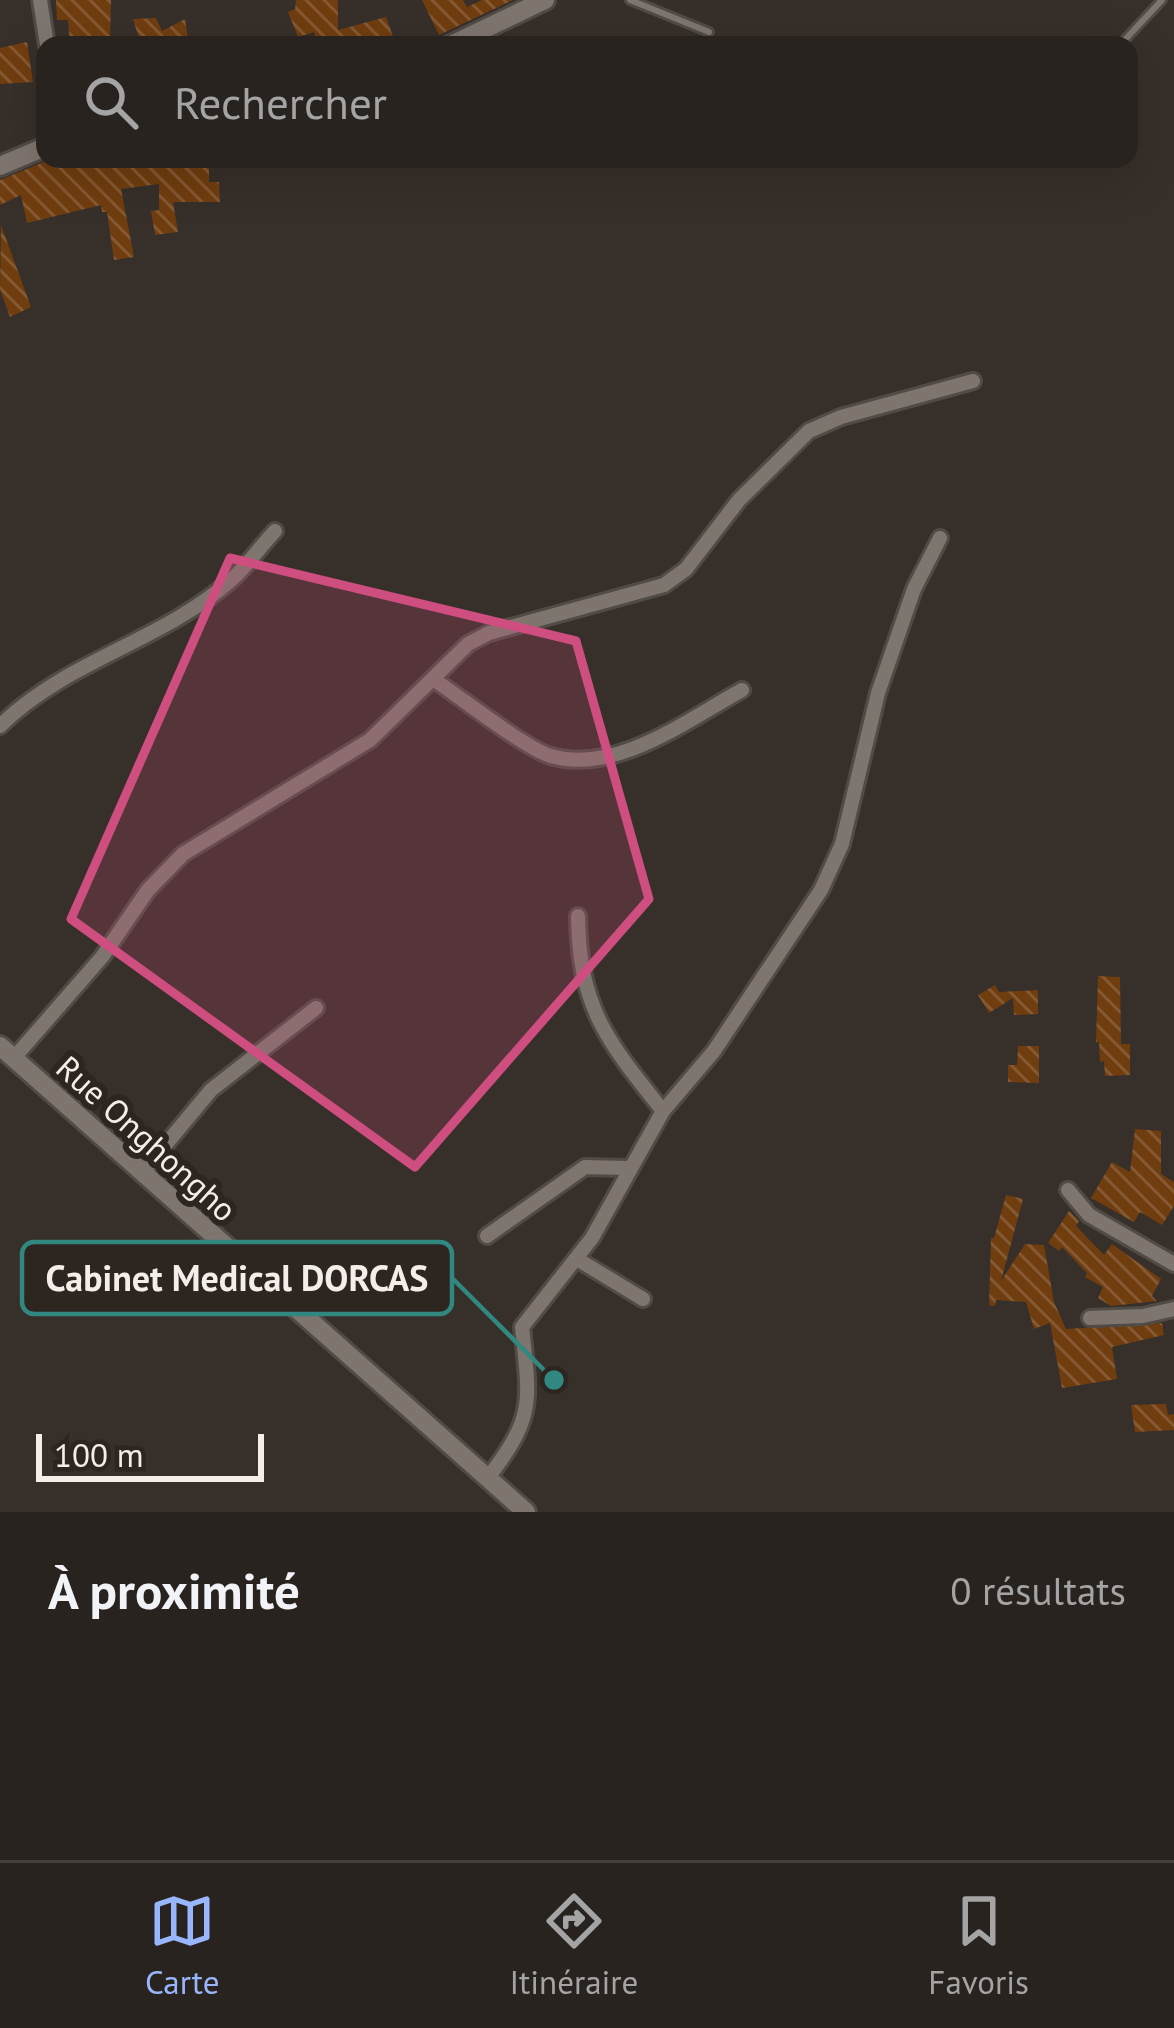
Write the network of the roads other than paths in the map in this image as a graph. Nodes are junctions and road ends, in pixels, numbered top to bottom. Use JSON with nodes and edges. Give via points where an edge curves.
{"nodes":[{"id":1,"x":40,"y":0,"type":"edge"},
{"id":2,"x":545,"y":0,"type":"edge"},
{"id":3,"x":629,"y":0,"type":"edge"},
{"id":4,"x":1162,"y":0,"type":"edge"},
{"id":5,"x":709,"y":32,"type":"dead end"},
{"id":6,"x":46,"y":36,"type":"edge"},
{"id":7,"x":470,"y":36,"type":"edge"},
{"id":8,"x":1128,"y":36,"type":"edge"},
{"id":9,"x":36,"y":150,"type":"edge"},
{"id":10,"x":0,"y":166,"type":"edge"},
{"id":11,"x":973,"y":381,"type":"dead end"},
{"id":12,"x":274,"y":531,"type":"dead end"},
{"id":13,"x":940,"y":538,"type":"dead end"},
{"id":14,"x":433,"y":679,"type":"junction"},
{"id":15,"x":742,"y":690,"type":"dead end"},
{"id":16,"x":0,"y":726,"type":"edge"},
{"id":17,"x":578,"y":916,"type":"dead end"},
{"id":18,"x":316,"y":1008,"type":"dead end"},
{"id":19,"x":6,"y":1052,"type":"edge"},
{"id":20,"x":663,"y":1111,"type":"junction"},
{"id":21,"x":627,"y":1168,"type":"junction"},
{"id":22,"x":142,"y":1173,"type":"junction"},
{"id":23,"x":1068,"y":1190,"type":"dead end"},
{"id":24,"x":487,"y":1236,"type":"dead end"},
{"id":25,"x":578,"y":1259,"type":"junction"},
{"id":26,"x":1174,"y":1264,"type":"edge"},
{"id":27,"x":643,"y":1299,"type":"dead end"},
{"id":28,"x":1174,"y":1309,"type":"edge"},
{"id":29,"x":1090,"y":1318,"type":"dead end"},
{"id":30,"x":487,"y":1479,"type":"junction"},
{"id":31,"x":526,"y":1512,"type":"edge"}],
"edges":[{"from":1,"to":6,"type":"street"},
{"from":2,"to":7,"type":"main road"},
{"from":3,"to":5,"type":"lane"},
{"from":4,"to":8,"type":"lane"},
{"from":9,"to":10,"type":"main road"},
{"from":11,"to":14,"type":"street","via":[[809,431],[664,585],[488,633]]},
{"from":12,"to":16,"type":"street","via":[[230,581]]},
{"from":13,"to":20,"type":"street","via":[[878,693],[842,844],[821,890],[714,1051]]},
{"from":14,"to":15,"type":"street","via":[[549,756],[586,760],[651,743]]},
{"from":14,"to":19,"type":"street","via":[[370,740],[183,854],[102,957]]},
{"from":17,"to":20,"type":"street","via":[[578,956],[606,1040]]},
{"from":18,"to":22,"type":"street","via":[[211,1090]]},
{"from":19,"to":22,"type":"main road","name":"Rue Onghongho"},
{"from":20,"to":21,"type":"street"},
{"from":21,"to":24,"type":"street","via":[[585,1167]]},
{"from":21,"to":25,"type":"street"},
{"from":22,"to":30,"type":"main road","name":"Rue Onghongho"},
{"from":23,"to":26,"type":"street","via":[[1089,1215]]},
{"from":25,"to":27,"type":"street"},
{"from":25,"to":30,"type":"street","via":[[522,1328],[527,1418]]},
{"from":28,"to":29,"type":"street"},
{"from":30,"to":31,"type":"main road","name":"Rue Onghongho"}]}
